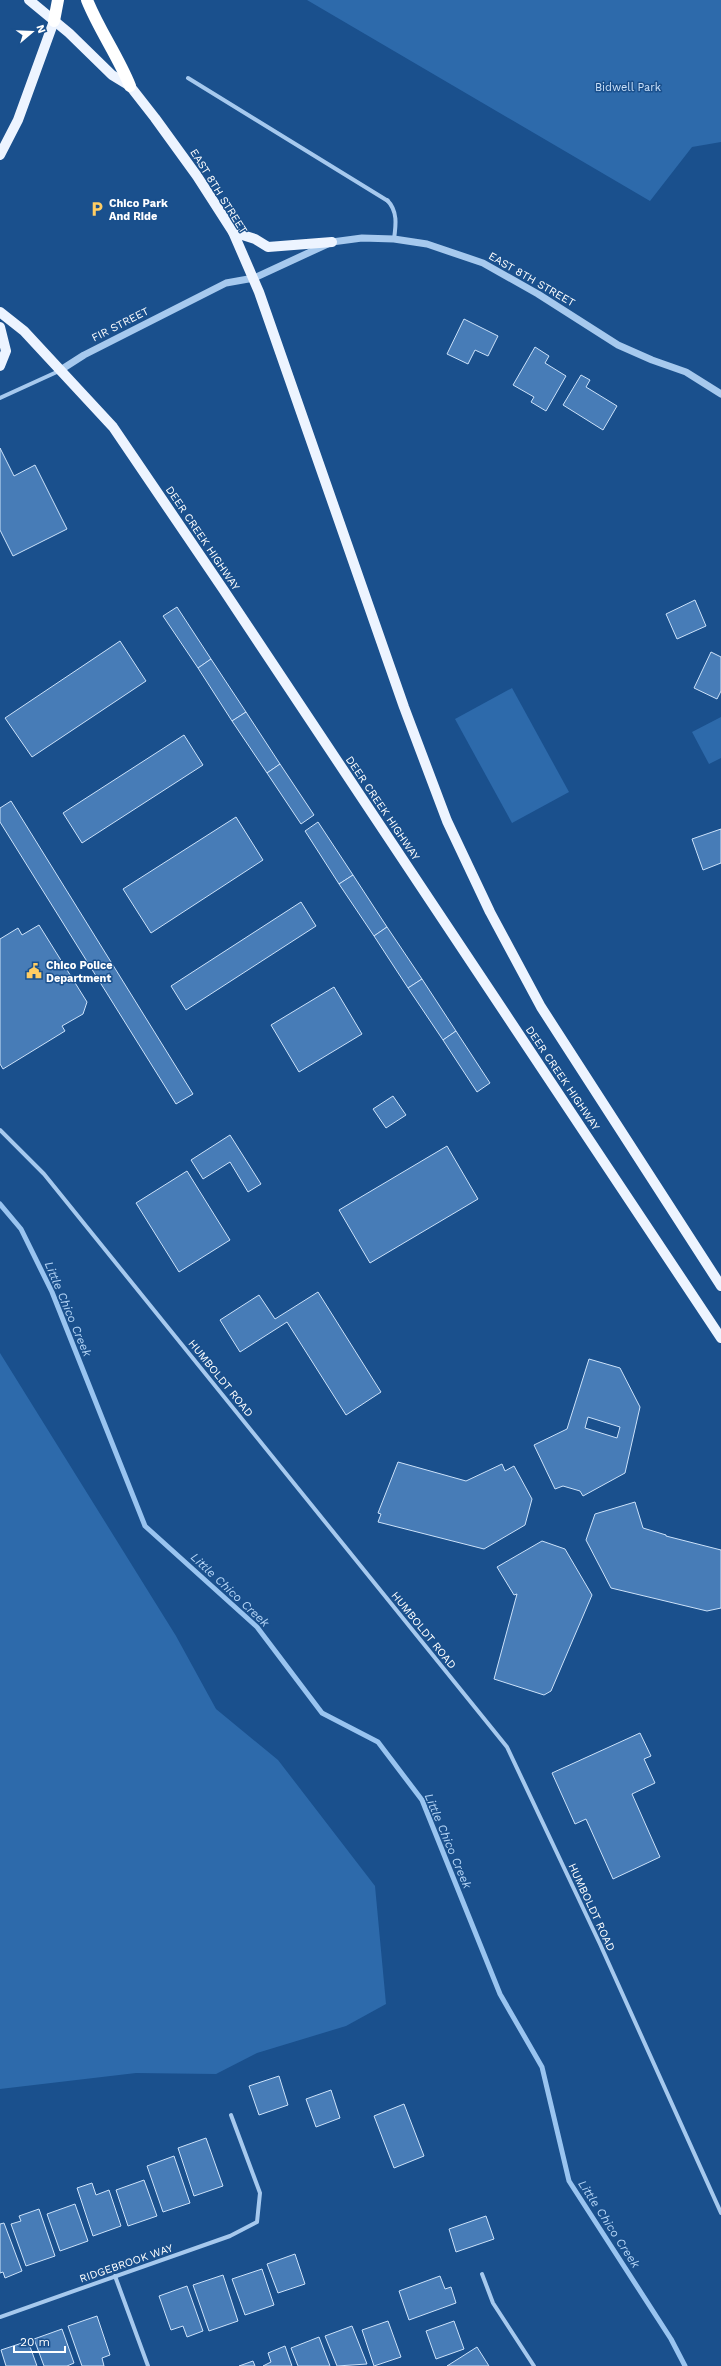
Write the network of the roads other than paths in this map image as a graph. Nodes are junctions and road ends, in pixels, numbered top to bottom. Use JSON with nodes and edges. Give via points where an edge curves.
{"nodes":[{"id":1,"x":29,"y":0,"type":"edge"},
{"id":2,"x":58,"y":0,"type":"edge"},
{"id":3,"x":87,"y":0,"type":"edge"},
{"id":4,"x":54,"y":21,"type":"junction"},
{"id":5,"x":188,"y":78,"type":"dead end"},
{"id":6,"x":130,"y":86,"type":"junction"},
{"id":7,"x":0,"y":155,"type":"edge"},
{"id":8,"x":233,"y":232,"type":"junction"},
{"id":9,"x":394,"y":239,"type":"junction"},
{"id":10,"x":332,"y":242,"type":"junction"},
{"id":11,"x":254,"y":278,"type":"junction"},
{"id":12,"x":0,"y":312,"type":"edge"},
{"id":13,"x":0,"y":327,"type":"edge"},
{"id":14,"x":0,"y":366,"type":"edge"},
{"id":15,"x":59,"y":371,"type":"junction"},
{"id":16,"x":721,"y":394,"type":"edge"},
{"id":17,"x":0,"y":398,"type":"edge"},
{"id":18,"x":0,"y":1130,"type":"edge"},
{"id":19,"x":721,"y":1286,"type":"edge"},
{"id":20,"x":721,"y":1338,"type":"edge"},
{"id":21,"x":231,"y":2115,"type":"dead end"},
{"id":22,"x":721,"y":2214,"type":"edge"},
{"id":23,"x":482,"y":2274,"type":"dead end"},
{"id":24,"x":115,"y":2276,"type":"junction"},
{"id":25,"x":0,"y":2317,"type":"edge"},
{"id":26,"x":148,"y":2366,"type":"edge"},
{"id":27,"x":534,"y":2366,"type":"edge"}],
"edges":[{"from":1,"to":4,"type":"main road","name":"EAST 8TH STREET"},
{"from":2,"to":4,"type":"highway"},
{"from":3,"to":6,"type":"highway","via":[[99,29],[122,65]]},
{"from":4,"to":6,"type":"main road","name":"EAST 8TH STREET","via":[[112,74]]},
{"from":4,"to":7,"type":"main road","via":[[18,120]]},
{"from":5,"to":9,"type":"street","via":[[388,201],[396,219]]},
{"from":6,"to":8,"type":"main road","name":"EAST 8TH STREET","via":[[186,159]]},
{"from":8,"to":10,"type":"main road","via":[[255,239],[268,248]]},
{"from":8,"to":11,"type":"main road","name":"EAST 8TH STREET"},
{"from":9,"to":10,"type":"street","name":"EAST 8TH STREET","via":[[362,238]]},
{"from":9,"to":16,"type":"street","name":"EAST 8TH STREET","via":[[427,244],[483,263],[618,344],[686,372]]},
{"from":10,"to":11,"type":"street","name":"EAST 8TH STREET"},
{"from":11,"to":15,"type":"street","name":"FIR STREET","via":[[226,283],[84,355]]},
{"from":11,"to":19,"type":"main road","name":"DEER CREEK HIGHWAY","via":[[404,707],[450,828],[490,912],[541,1007]]},
{"from":12,"to":15,"type":"main road","name":"DEER CREEK HIGHWAY","via":[[24,331]]},
{"from":13,"to":14,"type":"main road","via":[[6,351]]},
{"from":15,"to":17,"type":"street","name":"FIR STREET"},
{"from":15,"to":20,"type":"main road","name":"DEER CREEK HIGHWAY","via":[[113,427]]},
{"from":18,"to":22,"type":"street","name":"HUMBOLDT ROAD","via":[[44,1174],[507,1747],[600,1944]]},
{"from":21,"to":24,"type":"street","name":"RIDGEBROOK WAY","via":[[260,2193],[257,2222],[230,2236]]},
{"from":23,"to":27,"type":"street","via":[[493,2303]]},
{"from":24,"to":25,"type":"street","name":"RIDGEBROOK WAY"},
{"from":24,"to":26,"type":"street"}]}
